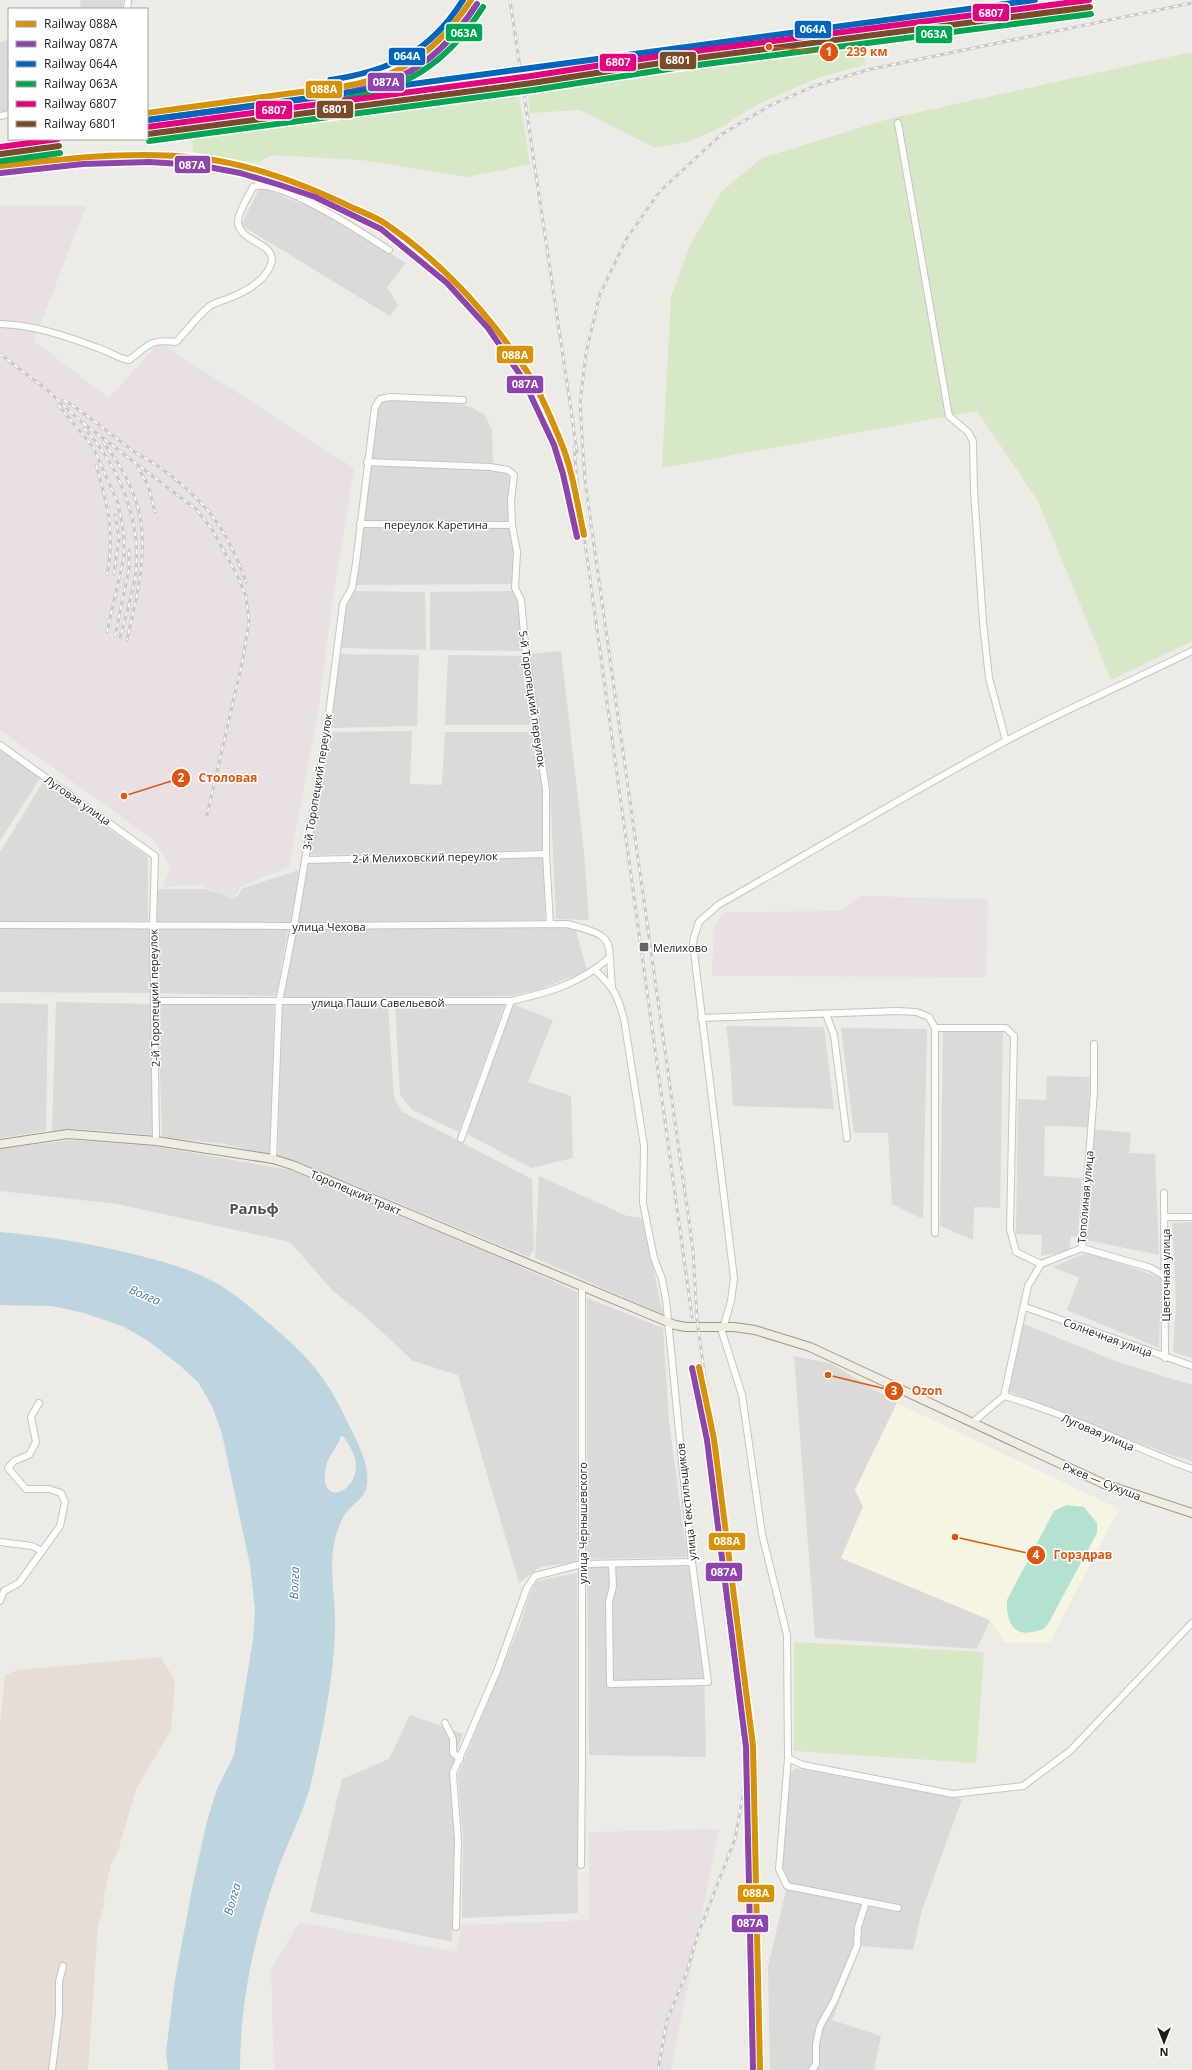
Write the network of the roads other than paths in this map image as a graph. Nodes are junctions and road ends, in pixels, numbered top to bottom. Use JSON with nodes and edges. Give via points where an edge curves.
{"nodes":[{"id":1,"x":898,"y":123,"type":"dead end"},
{"id":2,"x":389,"y":250,"type":"dead end"},
{"id":3,"x":0,"y":324,"type":"edge"},
{"id":4,"x":463,"y":400,"type":"dead end"},
{"id":5,"x":367,"y":462,"type":"junction"},
{"id":6,"x":360,"y":524,"type":"junction"},
{"id":7,"x":512,"y":525,"type":"junction"},
{"id":8,"x":1192,"y":651,"type":"edge"},
{"id":9,"x":1006,"y":741,"type":"junction"},
{"id":10,"x":0,"y":745,"type":"edge"},
{"id":11,"x":546,"y":854,"type":"junction"},
{"id":12,"x":156,"y":856,"type":"joint"},
{"id":13,"x":305,"y":860,"type":"junction"},
{"id":14,"x":550,"y":924,"type":"junction"},
{"id":15,"x":0,"y":925,"type":"edge"},
{"id":16,"x":153,"y":925,"type":"junction"},
{"id":17,"x":294,"y":926,"type":"junction"},
{"id":18,"x":609,"y":958,"type":"junction"},
{"id":19,"x":595,"y":970,"type":"junction"},
{"id":20,"x":612,"y":986,"type":"junction"},
{"id":21,"x":155,"y":1001,"type":"junction"},
{"id":22,"x":512,"y":1001,"type":"junction"},
{"id":23,"x":279,"y":1002,"type":"junction"},
{"id":24,"x":826,"y":1014,"type":"junction"},
{"id":25,"x":701,"y":1018,"type":"junction"},
{"id":26,"x":935,"y":1028,"type":"junction"},
{"id":27,"x":1094,"y":1044,"type":"dead end"},
{"id":28,"x":847,"y":1138,"type":"dead end"},
{"id":29,"x":461,"y":1139,"type":"dead end"},
{"id":30,"x":156,"y":1141,"type":"junction"},
{"id":31,"x":0,"y":1144,"type":"edge"},
{"id":32,"x":273,"y":1159,"type":"junction"},
{"id":33,"x":1164,"y":1193,"type":"dead end"},
{"id":34,"x":1166,"y":1217,"type":"junction"},
{"id":35,"x":1192,"y":1217,"type":"edge"},
{"id":36,"x":935,"y":1233,"type":"dead end"},
{"id":37,"x":1082,"y":1248,"type":"junction"},
{"id":38,"x":1041,"y":1264,"type":"junction"},
{"id":39,"x":1166,"y":1276,"type":"junction"},
{"id":40,"x":582,"y":1286,"type":"junction"},
{"id":41,"x":1025,"y":1307,"type":"junction"},
{"id":42,"x":668,"y":1322,"type":"junction"},
{"id":43,"x":723,"y":1327,"type":"junction"},
{"id":44,"x":1164,"y":1358,"type":"junction"},
{"id":45,"x":1192,"y":1366,"type":"edge"},
{"id":46,"x":1004,"y":1396,"type":"junction"},
{"id":47,"x":39,"y":1403,"type":"dead end"},
{"id":48,"x":973,"y":1422,"type":"junction"},
{"id":49,"x":1192,"y":1469,"type":"edge"},
{"id":50,"x":1192,"y":1514,"type":"edge"},
{"id":51,"x":0,"y":1542,"type":"edge"},
{"id":52,"x":42,"y":1551,"type":"junction"},
{"id":53,"x":692,"y":1562,"type":"junction"},
{"id":54,"x":582,"y":1564,"type":"junction"},
{"id":55,"x":612,"y":1564,"type":"junction"},
{"id":56,"x":0,"y":1601,"type":"edge"},
{"id":57,"x":1192,"y":1623,"type":"edge"},
{"id":58,"x":445,"y":1723,"type":"dead end"},
{"id":59,"x":788,"y":1758,"type":"junction"},
{"id":60,"x":460,"y":1759,"type":"junction"},
{"id":61,"x":581,"y":1865,"type":"dead end"},
{"id":62,"x":866,"y":1902,"type":"junction"},
{"id":63,"x":898,"y":1908,"type":"dead end"},
{"id":64,"x":456,"y":1927,"type":"dead end"},
{"id":65,"x":63,"y":1966,"type":"dead end"},
{"id":66,"x":52,"y":2070,"type":"edge"},
{"id":67,"x":812,"y":2070,"type":"edge"}],
"edges":[{"from":1,"to":9,"type":"street","via":[[949,416],[968,432],[974,441],[974,490],[983,623],[989,678]]},
{"from":2,"to":3,"type":"street","via":[[326,210],[285,192],[258,185],[253,188],[238,220],[245,235],[269,250],[272,255],[271,264],[263,277],[242,293],[210,306],[176,342],[152,342],[129,360],[55,332]]},
{"from":4,"to":5,"type":"street","name":"3-й Торопецкий переулок","via":[[390,397],[380,399],[375,407]]},
{"from":5,"to":6,"type":"street","name":"3-й Торопецкий переулок"},
{"from":5,"to":7,"type":"street","name":"5-й Торопецкий переулок","via":[[508,470],[514,475]]},
{"from":6,"to":7,"type":"street","name":"переулок Каретина"},
{"from":6,"to":13,"type":"street","name":"3-й Торопецкий переулок","via":[[352,588],[343,604],[327,729]]},
{"from":7,"to":11,"type":"street","name":"5-й Торопецкий переулок","via":[[517,552],[515,588],[521,600],[526,654],[546,790]]},
{"from":8,"to":9,"type":"street"},
{"from":9,"to":25,"type":"street","via":[[718,905],[706,915],[696,929],[693,944]]},
{"from":10,"to":12,"type":"street","name":"Луговая улица"},
{"from":11,"to":13,"type":"street","name":"2-й Мелиховский переулок"},
{"from":11,"to":14,"type":"street","name":"5-й Торопецкий переулок"},
{"from":12,"to":16,"type":"street","name":"2-й Торопецкий переулок"},
{"from":13,"to":17,"type":"street","name":"3-й Торопецкий переулок"},
{"from":14,"to":17,"type":"street","name":"улица Чехова"},
{"from":14,"to":18,"type":"street","name":"улица Чехова","via":[[567,924],[599,934],[609,944]]},
{"from":15,"to":16,"type":"street","name":"улица Чехова"},
{"from":16,"to":17,"type":"street","name":"улица Чехова"},
{"from":16,"to":21,"type":"street","name":"2-й Торопецкий переулок"},
{"from":17,"to":23,"type":"street","name":"3-й Торопецкий переулок"},
{"from":18,"to":19,"type":"street","name":"улица Паши Савельевой"},
{"from":18,"to":20,"type":"street","name":"улица Чехова"},
{"from":19,"to":20,"type":"street"},
{"from":19,"to":22,"type":"street","name":"улица Паши Савельевой","via":[[573,983]]},
{"from":20,"to":42,"type":"street","via":[[624,1019],[644,1146],[643,1203],[654,1258],[662,1279]]},
{"from":21,"to":23,"type":"street","name":"улица Паши Савельевой"},
{"from":21,"to":30,"type":"street","name":"2-й Торопецкий переулок"},
{"from":22,"to":23,"type":"street","name":"улица Паши Савельевой"},
{"from":22,"to":29,"type":"street"},
{"from":23,"to":32,"type":"street","name":"3-й Торопецкий переулок"},
{"from":24,"to":25,"type":"street"},
{"from":24,"to":26,"type":"street","via":[[916,1012],[930,1017]]},
{"from":24,"to":28,"type":"street","via":[[834,1035]]},
{"from":25,"to":43,"type":"street","via":[[734,1278],[731,1301]]},
{"from":26,"to":36,"type":"street"},
{"from":26,"to":38,"type":"street","via":[[1006,1028],[1014,1036],[1010,1229],[1016,1252]]},
{"from":27,"to":37,"type":"street","name":"Тополиная улица","via":[[1094,1092]]},
{"from":30,"to":31,"type":"main road","name":"Торопецкий тракт","via":[[68,1134]]},
{"from":30,"to":32,"type":"main road","name":"Торопецкий тракт"},
{"from":32,"to":40,"type":"main road","name":"Торопецкий тракт"},
{"from":33,"to":34,"type":"street","name":"Цветочная улица"},
{"from":34,"to":35,"type":"street"},
{"from":34,"to":39,"type":"street","name":"Цветочная улица"},
{"from":37,"to":38,"type":"street","name":"Тополиная улица"},
{"from":37,"to":39,"type":"street","via":[[1151,1268]]},
{"from":38,"to":41,"type":"street","via":[[1028,1286]]},
{"from":39,"to":44,"type":"street","name":"Цветочная улица"},
{"from":40,"to":42,"type":"main road","name":"Торопецкий тракт"},
{"from":40,"to":54,"type":"street","name":"улица Чернышевского"},
{"from":41,"to":44,"type":"street","name":"Солнечная улица"},
{"from":41,"to":46,"type":"street"},
{"from":42,"to":43,"type":"main road","name":"Торопецкий тракт","via":[[682,1326]]},
{"from":42,"to":53,"type":"street","name":"улица Текстильщиков"},
{"from":43,"to":48,"type":"main road","via":[[755,1330],[810,1347]]},
{"from":43,"to":59,"type":"street","via":[[723,1336],[742,1395],[762,1534],[787,1635]]},
{"from":44,"to":45,"type":"street","name":"Солнечная улица"},
{"from":46,"to":48,"type":"street"},
{"from":46,"to":49,"type":"street","name":"Луговая улица","via":[[1036,1405]]},
{"from":47,"to":52,"type":"street","via":[[31,1417],[36,1442],[29,1455],[14,1461],[8,1468],[26,1489],[49,1489],[60,1493],[65,1502],[60,1526]]},
{"from":48,"to":50,"type":"main road","name":"Ржев — Сухуша","via":[[1104,1484]]},
{"from":51,"to":52,"type":"street","via":[[32,1546]]},
{"from":52,"to":56,"type":"street","via":[[19,1583],[4,1591]]},
{"from":53,"to":55,"type":"street"},
{"from":53,"to":55,"type":"street","name":"улица Текстильщиков","via":[[708,1682],[610,1684],[609,1602],[613,1586]]},
{"from":54,"to":55,"type":"street"},
{"from":54,"to":60,"type":"street","via":[[535,1576],[527,1588],[497,1671]]},
{"from":54,"to":61,"type":"street","name":"улица Чернышевского"},
{"from":57,"to":59,"type":"street","via":[[1070,1751],[1023,1786],[953,1794],[803,1765]]},
{"from":58,"to":60,"type":"street","via":[[453,1739],[453,1753]]},
{"from":59,"to":62,"type":"street","via":[[779,1869],[787,1886]]},
{"from":60,"to":64,"type":"street","via":[[453,1773],[458,1840]]},
{"from":62,"to":63,"type":"street"},
{"from":62,"to":67,"type":"street","via":[[858,1927],[856,1946],[834,2001],[820,2026],[816,2044],[816,2064]]},
{"from":65,"to":66,"type":"street","via":[[59,1982],[59,2014]]}]}
